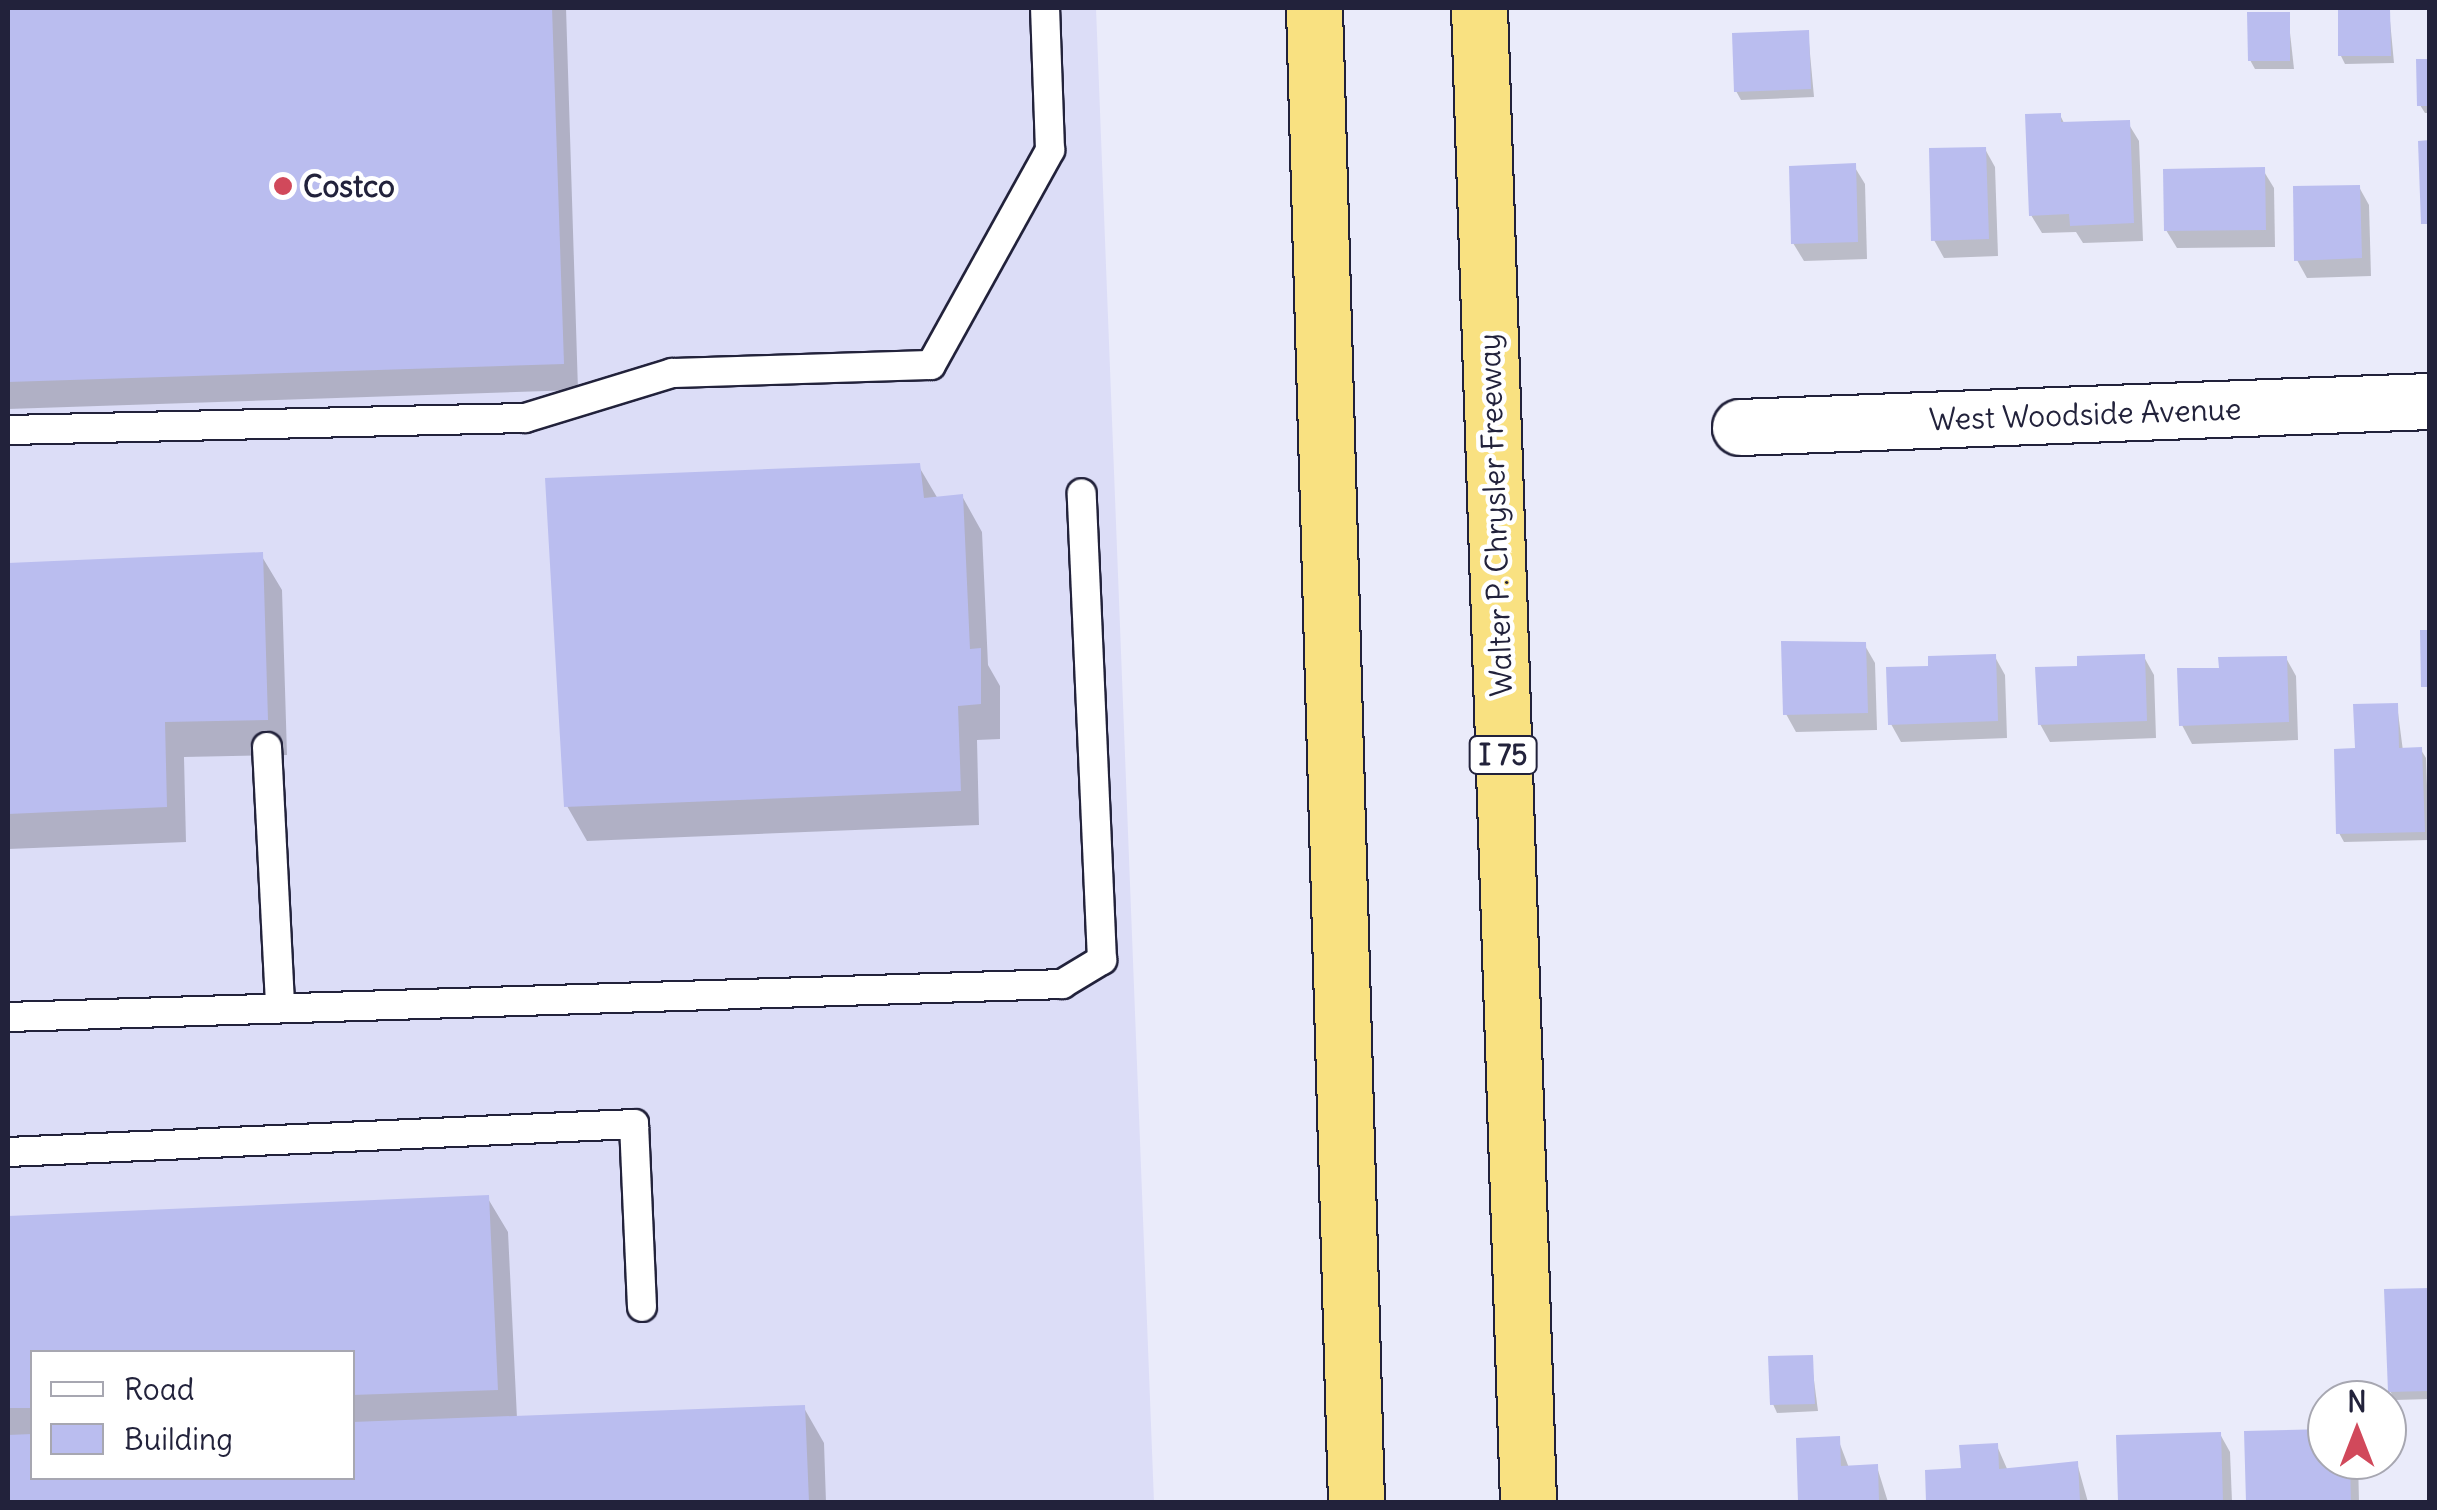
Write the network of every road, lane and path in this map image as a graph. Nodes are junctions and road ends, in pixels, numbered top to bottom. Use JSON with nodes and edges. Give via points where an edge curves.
{"nodes":[{"id":1,"x":1045,"y":8,"type":"edge"},
{"id":2,"x":1314,"y":8,"type":"edge"},
{"id":3,"x":1478,"y":8,"type":"edge"},
{"id":4,"x":2430,"y":401,"type":"edge"},
{"id":5,"x":1740,"y":427,"type":"dead end"},
{"id":6,"x":8,"y":430,"type":"edge"},
{"id":7,"x":1082,"y":493,"type":"dead end"},
{"id":8,"x":267,"y":747,"type":"dead end"},
{"id":9,"x":280,"y":1007,"type":"junction"},
{"id":10,"x":8,"y":1017,"type":"edge"},
{"id":11,"x":8,"y":1152,"type":"edge"},
{"id":12,"x":642,"y":1307,"type":"dead end"},
{"id":13,"x":1356,"y":1502,"type":"edge"},
{"id":14,"x":1528,"y":1502,"type":"edge"}],
"edges":[{"from":1,"to":6,"type":"lane","via":[[1050,150],[931,366],[672,373],[524,418]]},
{"from":2,"to":13,"type":"highway"},
{"from":3,"to":14,"type":"highway","name":"Walter P. Chrysler Freeway","number":"I 75"},
{"from":4,"to":5,"type":"street","name":"West Woodside Avenue"},
{"from":7,"to":9,"type":"lane","via":[[1102,960],[1062,984]]},
{"from":8,"to":9,"type":"lane"},
{"from":9,"to":10,"type":"lane"},
{"from":11,"to":12,"type":"lane","via":[[634,1124]]}]}
